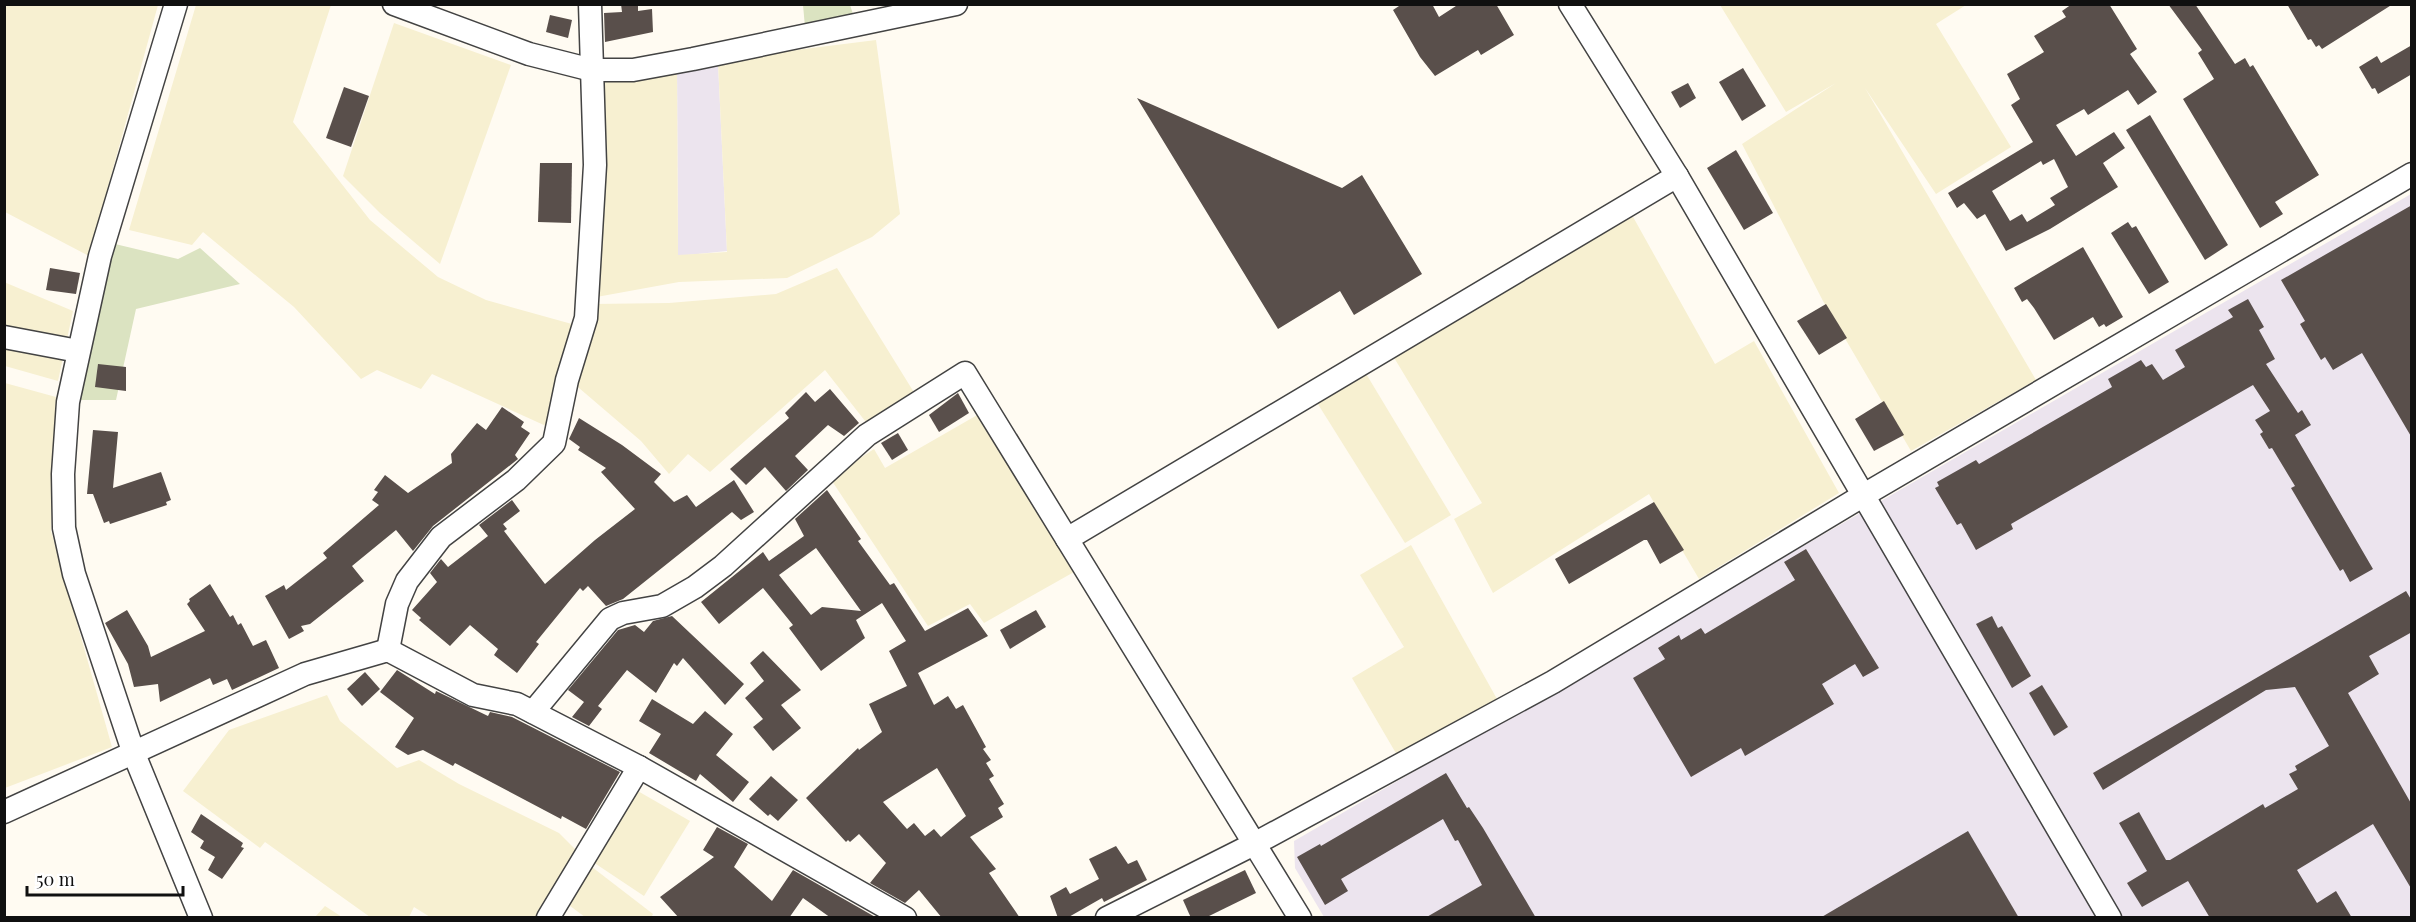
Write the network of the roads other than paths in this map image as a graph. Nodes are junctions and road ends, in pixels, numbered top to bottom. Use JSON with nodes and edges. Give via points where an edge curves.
{"nodes":[{"id":1,"x":176,"y":4,"type":"edge"},
{"id":2,"x":394,"y":4,"type":"edge"},
{"id":3,"x":590,"y":4,"type":"edge"},
{"id":4,"x":956,"y":4,"type":"edge"},
{"id":5,"x":1578,"y":7,"type":"edge"},
{"id":6,"x":592,"y":70,"type":"junction"},
{"id":7,"x":2412,"y":174,"type":"edge"},
{"id":8,"x":1677,"y":176,"type":"junction"},
{"id":9,"x":4,"y":337,"type":"edge"},
{"id":10,"x":78,"y":351,"type":"junction"},
{"id":11,"x":1864,"y":495,"type":"junction"},
{"id":12,"x":1067,"y":539,"type":"junction"},
{"id":13,"x":388,"y":650,"type":"junction"},
{"id":14,"x":533,"y":712,"type":"junction"},
{"id":15,"x":134,"y":753,"type":"junction"},
{"id":16,"x":639,"y":767,"type":"junction"},
{"id":17,"x":4,"y":812,"type":"edge"},
{"id":18,"x":1256,"y":843,"type":"junction"},
{"id":19,"x":201,"y":918,"type":"edge"},
{"id":20,"x":548,"y":918,"type":"edge"},
{"id":21,"x":906,"y":918,"type":"edge"},
{"id":22,"x":1107,"y":918,"type":"edge"},
{"id":23,"x":1300,"y":918,"type":"edge"},
{"id":24,"x":2110,"y":918,"type":"edge"}],
"edges":[{"from":1,"to":10,"type":"street","via":[[100,256]]},
{"from":2,"to":6,"type":"street","via":[[530,54]]},
{"from":3,"to":6,"type":"street"},
{"from":4,"to":6,"type":"street","via":[[683,61],[633,70]]},
{"from":5,"to":8,"type":"street"},
{"from":6,"to":13,"type":"street","via":[[595,165],[586,318],[567,380],[554,443],[516,480],[441,537],[408,581],[397,604]]},
{"from":7,"to":11,"type":"street"},
{"from":8,"to":11,"type":"street"},
{"from":8,"to":12,"type":"street"},
{"from":9,"to":10,"type":"street"},
{"from":10,"to":15,"type":"street","via":[[68,402],[64,528],[74,574]]},
{"from":11,"to":18,"type":"street","via":[[1553,682]]},
{"from":11,"to":24,"type":"street"},
{"from":12,"to":14,"type":"street","via":[[964,373],[867,435],[695,587],[662,606],[610,619]]},
{"from":12,"to":18,"type":"street"},
{"from":13,"to":14,"type":"street","via":[[472,695],[517,704]]},
{"from":13,"to":15,"type":"street","via":[[304,674]]},
{"from":14,"to":16,"type":"street"},
{"from":15,"to":17,"type":"street"},
{"from":15,"to":19,"type":"street"},
{"from":16,"to":20,"type":"street"},
{"from":16,"to":21,"type":"street"},
{"from":18,"to":22,"type":"street"},
{"from":18,"to":23,"type":"street"}]}
